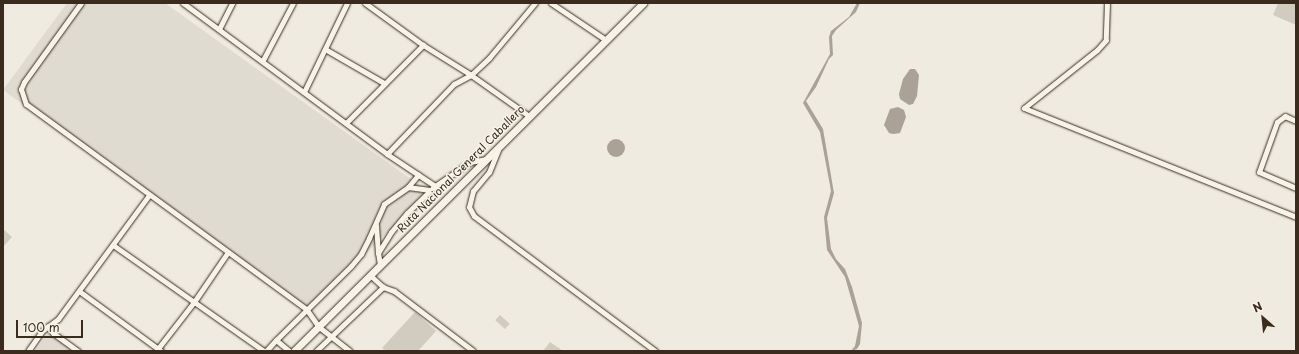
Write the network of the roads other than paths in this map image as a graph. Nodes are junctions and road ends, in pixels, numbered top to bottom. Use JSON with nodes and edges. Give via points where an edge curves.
{"nodes":[{"id":1,"x":81,"y":3,"type":"edge"},
{"id":2,"x":183,"y":3,"type":"edge"},
{"id":3,"x":232,"y":3,"type":"edge"},
{"id":4,"x":292,"y":3,"type":"edge"},
{"id":5,"x":346,"y":3,"type":"edge"},
{"id":6,"x":365,"y":3,"type":"edge"},
{"id":7,"x":535,"y":3,"type":"edge"},
{"id":8,"x":551,"y":3,"type":"edge"},
{"id":9,"x":643,"y":3,"type":"edge"},
{"id":10,"x":1107,"y":3,"type":"edge"},
{"id":11,"x":219,"y":29,"type":"junction"},
{"id":12,"x":606,"y":40,"type":"junction"},
{"id":13,"x":423,"y":45,"type":"junction"},
{"id":14,"x":325,"y":49,"type":"junction"},
{"id":15,"x":263,"y":60,"type":"junction"},
{"id":16,"x":471,"y":75,"type":"junction"},
{"id":17,"x":384,"y":83,"type":"junction"},
{"id":18,"x":304,"y":92,"type":"junction"},
{"id":19,"x":529,"y":116,"type":"junction"},
{"id":20,"x":1296,"y":121,"type":"edge"},
{"id":21,"x":346,"y":123,"type":"junction"},
{"id":22,"x":500,"y":147,"type":"junction"},
{"id":23,"x":387,"y":154,"type":"junction"},
{"id":24,"x":487,"y":160,"type":"junction"},
{"id":25,"x":418,"y":175,"type":"junction"},
{"id":26,"x":435,"y":186,"type":"junction"},
{"id":27,"x":408,"y":187,"type":"junction"},
{"id":28,"x":1296,"y":188,"type":"edge"},
{"id":29,"x":430,"y":190,"type":"junction"},
{"id":30,"x":149,"y":195,"type":"junction"},
{"id":31,"x":1296,"y":217,"type":"edge"},
{"id":32,"x":376,"y":222,"type":"junction"},
{"id":33,"x":113,"y":245,"type":"junction"},
{"id":34,"x":228,"y":252,"type":"junction"},
{"id":35,"x":378,"y":253,"type":"junction"},
{"id":36,"x":380,"y":264,"type":"junction"},
{"id":37,"x":370,"y":275,"type":"junction"},
{"id":38,"x":383,"y":286,"type":"junction"},
{"id":39,"x":79,"y":291,"type":"junction"},
{"id":40,"x":194,"y":302,"type":"junction"},
{"id":41,"x":307,"y":310,"type":"junction"},
{"id":42,"x":48,"y":326,"type":"junction"},
{"id":43,"x":319,"y":327,"type":"junction"},
{"id":44,"x":330,"y":336,"type":"junction"},
{"id":45,"x":276,"y":340,"type":"junction"},
{"id":46,"x":158,"y":350,"type":"edge"},
{"id":47,"x":28,"y":351,"type":"edge"},
{"id":48,"x":78,"y":351,"type":"edge"},
{"id":49,"x":265,"y":351,"type":"edge"},
{"id":50,"x":290,"y":351,"type":"edge"},
{"id":51,"x":294,"y":351,"type":"edge"},
{"id":52,"x":316,"y":351,"type":"edge"},
{"id":53,"x":350,"y":351,"type":"edge"},
{"id":54,"x":474,"y":351,"type":"edge"},
{"id":55,"x":655,"y":351,"type":"edge"}],
"edges":[{"from":1,"to":30,"type":"street","via":[[24,82],[21,89],[22,98],[26,104]]},
{"from":2,"to":11,"type":"street"},
{"from":3,"to":11,"type":"street"},
{"from":4,"to":15,"type":"street"},
{"from":5,"to":14,"type":"street"},
{"from":6,"to":13,"type":"street"},
{"from":7,"to":16,"type":"street"},
{"from":8,"to":12,"type":"street"},
{"from":9,"to":12,"type":"highway","name":"Ruta Nacional General Caballero"},
{"from":10,"to":31,"type":"street","via":[[1106,40],[1024,108]]},
{"from":11,"to":15,"type":"street"},
{"from":12,"to":19,"type":"highway","name":"Ruta Nacional General Caballero"},
{"from":13,"to":16,"type":"street"},
{"from":13,"to":17,"type":"street"},
{"from":14,"to":17,"type":"street"},
{"from":14,"to":18,"type":"street"},
{"from":15,"to":18,"type":"street"},
{"from":16,"to":19,"type":"street"},
{"from":16,"to":23,"type":"street","via":[[454,84]]},
{"from":17,"to":21,"type":"street"},
{"from":18,"to":21,"type":"street"},
{"from":19,"to":22,"type":"highway","name":"Ruta Nacional General Caballero"},
{"from":20,"to":28,"type":"street","via":[[1285,116],[1277,122],[1259,172]]},
{"from":21,"to":23,"type":"street"},
{"from":22,"to":24,"type":"highway","name":"Ruta Nacional General Caballero"},
{"from":22,"to":55,"type":"street","via":[[488,172],[474,191],[469,206],[474,216]]},
{"from":23,"to":25,"type":"street"},
{"from":24,"to":26,"type":"street","via":[[470,162]]},
{"from":24,"to":36,"type":"highway","name":"Ruta Nacional General Caballero"},
{"from":25,"to":26,"type":"street"},
{"from":25,"to":27,"type":"street"},
{"from":26,"to":29,"type":"street"},
{"from":27,"to":29,"type":"street"},
{"from":27,"to":32,"type":"street","via":[[384,204]]},
{"from":29,"to":35,"type":"street","via":[[396,225]]},
{"from":30,"to":33,"type":"street"},
{"from":30,"to":34,"type":"street"},
{"from":32,"to":35,"type":"street"},
{"from":32,"to":41,"type":"street","via":[[361,254]]},
{"from":33,"to":39,"type":"street"},
{"from":33,"to":40,"type":"street"},
{"from":34,"to":40,"type":"street"},
{"from":34,"to":41,"type":"street"},
{"from":35,"to":36,"type":"street"},
{"from":36,"to":37,"type":"highway","name":"Ruta Nacional General Caballero"},
{"from":37,"to":38,"type":"street"},
{"from":37,"to":43,"type":"highway","name":"Ruta Nacional General Caballero"},
{"from":38,"to":44,"type":"street"},
{"from":38,"to":54,"type":"street","via":[[394,291]]},
{"from":39,"to":42,"type":"street","via":[[58,319]]},
{"from":39,"to":46,"type":"street"},
{"from":40,"to":46,"type":"street"},
{"from":40,"to":49,"type":"street"},
{"from":41,"to":43,"type":"street"},
{"from":41,"to":45,"type":"street"},
{"from":42,"to":47,"type":"street"},
{"from":42,"to":48,"type":"street","via":[[53,333]]},
{"from":43,"to":44,"type":"street"},
{"from":43,"to":51,"type":"highway","name":"Ruta Nacional General Caballero"},
{"from":44,"to":52,"type":"street"},
{"from":44,"to":53,"type":"street"},
{"from":45,"to":49,"type":"street"},
{"from":45,"to":50,"type":"street"}]}
